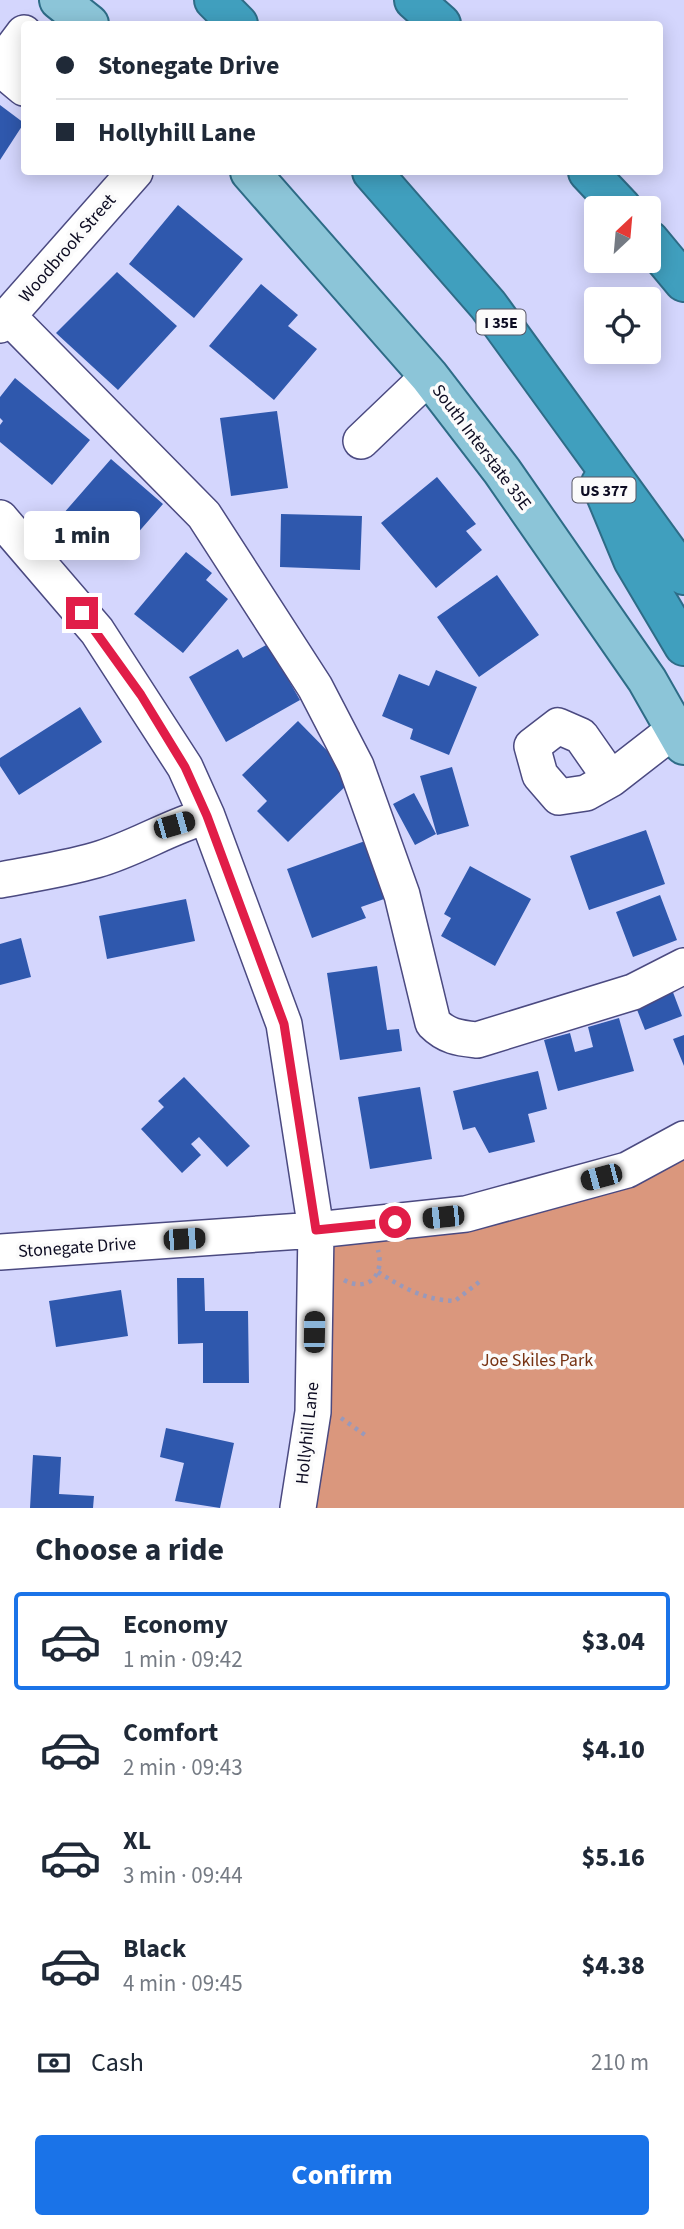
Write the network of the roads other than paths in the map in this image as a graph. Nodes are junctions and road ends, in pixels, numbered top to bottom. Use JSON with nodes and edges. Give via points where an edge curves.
{"nodes":[{"id":1,"x":51,"y":0,"type":"edge"},
{"id":2,"x":59,"y":0,"type":"edge"},
{"id":3,"x":214,"y":0,"type":"edge"},
{"id":4,"x":414,"y":0,"type":"edge"},
{"id":5,"x":34,"y":21,"type":"edge"},
{"id":6,"x":85,"y":21,"type":"edge"},
{"id":7,"x":235,"y":21,"type":"edge"},
{"id":8,"x":438,"y":21,"type":"edge"},
{"id":9,"x":21,"y":37,"type":"edge"},
{"id":10,"x":0,"y":66,"type":"edge"},
{"id":11,"x":21,"y":85,"type":"edge"},
{"id":12,"x":130,"y":175,"type":"edge"},
{"id":13,"x":253,"y":175,"type":"edge"},
{"id":14,"x":375,"y":175,"type":"edge"},
{"id":15,"x":591,"y":175,"type":"edge"},
{"id":16,"x":611,"y":196,"type":"edge"},
{"id":17,"x":662,"y":256,"type":"edge"},
{"id":18,"x":684,"y":282,"type":"edge"},
{"id":19,"x":4,"y":320,"type":"edge"},
{"id":20,"x":429,"y":376,"type":"junction"},
{"id":21,"x":575,"y":420,"type":"junction"},
{"id":22,"x":361,"y":441,"type":"dead end"},
{"id":23,"x":0,"y":517,"type":"edge"},
{"id":24,"x":684,"y":575,"type":"edge"},
{"id":25,"x":684,"y":646,"type":"edge"},
{"id":26,"x":679,"y":738,"type":"edge"},
{"id":27,"x":611,"y":779,"type":"dead end"},
{"id":28,"x":207,"y":816,"type":"junction"},
{"id":29,"x":0,"y":880,"type":"edge"},
{"id":30,"x":684,"y":966,"type":"edge"},
{"id":31,"x":684,"y":1139,"type":"edge"},
{"id":32,"x":316,"y":1230,"type":"junction"},
{"id":33,"x":0,"y":1252,"type":"edge"},
{"id":34,"x":298,"y":1508,"type":"edge"}],
"edges":[{"from":1,"to":5,"type":"street"},
{"from":2,"to":6,"type":"main road"},
{"from":3,"to":7,"type":"highway"},
{"from":4,"to":8,"type":"highway"},
{"from":9,"to":10,"type":"street"},
{"from":10,"to":11,"type":"street"},
{"from":12,"to":19,"type":"street","name":"Woodbrook Street"},
{"from":13,"to":20,"type":"main road","name":"South Interstate 35E"},
{"from":14,"to":21,"type":"highway","number":"I 35E","via":[[488,305]]},
{"from":15,"to":16,"type":"highway"},
{"from":17,"to":18,"type":"highway"},
{"from":19,"to":30,"type":"street","via":[[204,515],[315,687],[356,766],[402,895],[433,1023],[442,1032],[477,1040],[633,992]]},
{"from":20,"to":22,"type":"street"},
{"from":20,"to":26,"type":"main road","name":"South Interstate 35E","via":[[586,589],[647,680]]},
{"from":21,"to":24,"type":"highway","number":"I 35E"},
{"from":21,"to":25,"type":"highway","number":"US 377","via":[[633,560]]},
{"from":23,"to":28,"type":"street","name":"Hollyhill Lane","via":[[97,631],[185,767]]},
{"from":26,"to":27,"type":"street"},
{"from":28,"to":29,"type":"street","via":[[174,825],[96,860]]},
{"from":28,"to":32,"type":"street","name":"Hollyhill Lane","via":[[284,1024]]},
{"from":31,"to":32,"type":"street","name":"Stonegate Drive","via":[[627,1170],[466,1214]]},
{"from":32,"to":33,"type":"street","name":"Stonegate Drive"},
{"from":32,"to":34,"type":"street","name":"Hollyhill Lane","via":[[313,1412]]}]}
